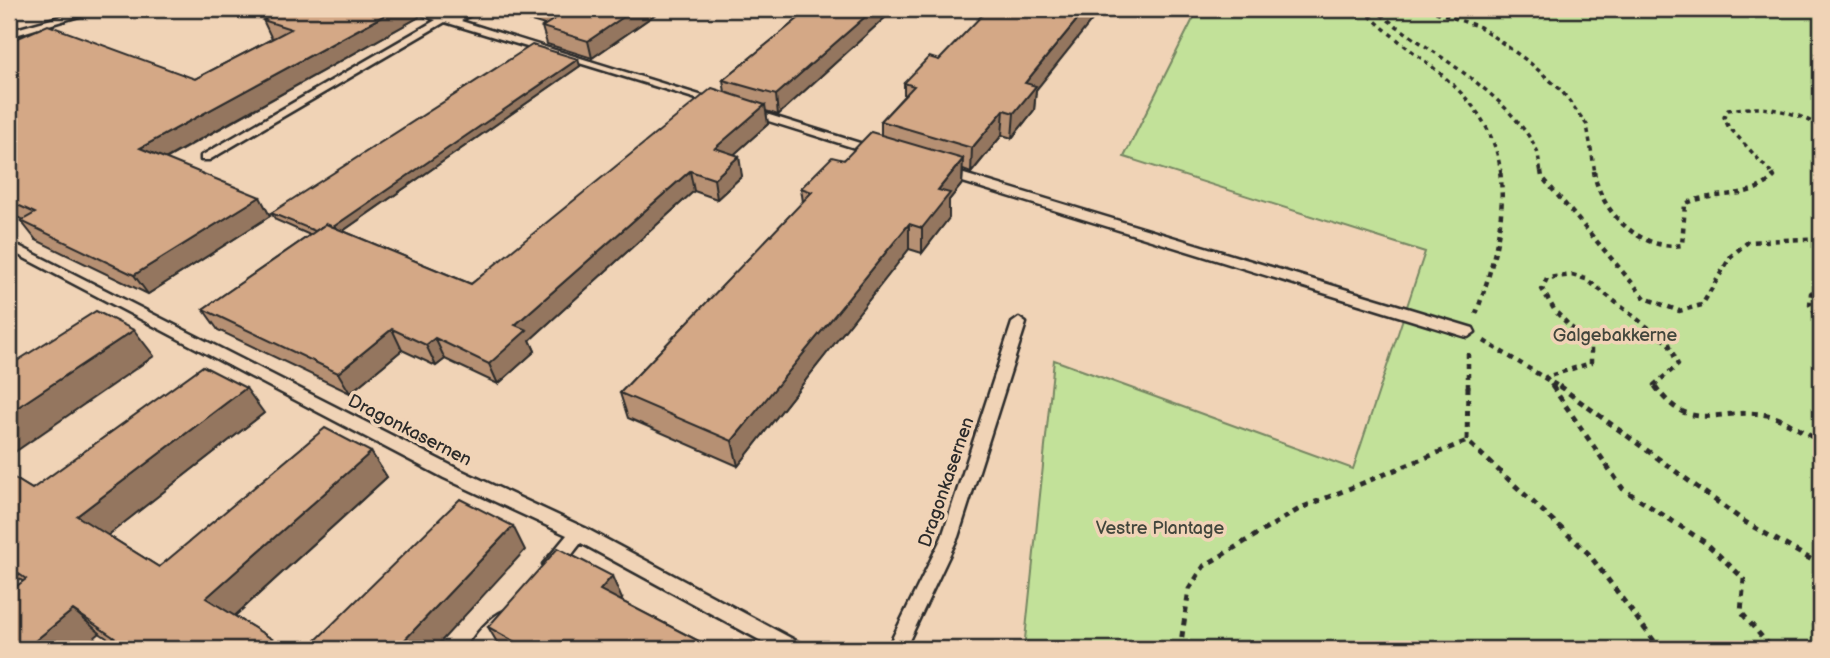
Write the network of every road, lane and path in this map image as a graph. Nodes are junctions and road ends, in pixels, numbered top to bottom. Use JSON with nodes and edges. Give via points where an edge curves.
{"nodes":[{"id":1,"x":97,"y":9,"type":"edge"},
{"id":2,"x":411,"y":9,"type":"edge"},
{"id":3,"x":475,"y":9,"type":"edge"},
{"id":4,"x":1363,"y":9,"type":"edge"},
{"id":5,"x":1374,"y":9,"type":"edge"},
{"id":6,"x":1427,"y":9,"type":"edge"},
{"id":7,"x":1768,"y":9,"type":"edge"},
{"id":8,"x":1777,"y":9,"type":"edge"},
{"id":9,"x":1809,"y":9,"type":"edge"},
{"id":10,"x":1821,"y":19,"type":"edge"},
{"id":11,"x":448,"y":20,"type":"junction"},
{"id":12,"x":9,"y":34,"type":"edge"},
{"id":13,"x":1821,"y":45,"type":"edge"},
{"id":14,"x":1821,"y":75,"type":"edge"},
{"id":15,"x":729,"y":106,"type":"edge"},
{"id":16,"x":742,"y":110,"type":"edge"},
{"id":17,"x":1821,"y":127,"type":"edge"},
{"id":18,"x":886,"y":154,"type":"edge"},
{"id":19,"x":205,"y":158,"type":"dead end"},
{"id":20,"x":926,"y":166,"type":"edge"},
{"id":21,"x":1821,"y":238,"type":"edge"},
{"id":22,"x":9,"y":245,"type":"edge"},
{"id":23,"x":1821,"y":286,"type":"edge"},
{"id":24,"x":1821,"y":322,"type":"edge"},
{"id":25,"x":1019,"y":323,"type":"dead end"},
{"id":26,"x":1468,"y":332,"type":"junction"},
{"id":27,"x":1546,"y":377,"type":"junction"},
{"id":28,"x":1467,"y":440,"type":"junction"},
{"id":29,"x":1821,"y":440,"type":"edge"},
{"id":30,"x":579,"y":533,"type":"junction"},
{"id":31,"x":1821,"y":565,"type":"edge"},
{"id":32,"x":536,"y":582,"type":"edge"},
{"id":33,"x":519,"y":601,"type":"edge"},
{"id":34,"x":477,"y":649,"type":"edge"},
{"id":35,"x":793,"y":649,"type":"edge"},
{"id":36,"x":896,"y":649,"type":"edge"},
{"id":37,"x":1180,"y":649,"type":"edge"},
{"id":38,"x":1660,"y":649,"type":"edge"},
{"id":39,"x":1772,"y":649,"type":"edge"}],
"edges":[{"from":1,"to":12,"type":"lane"},
{"from":2,"to":11,"type":"lane"},
{"from":3,"to":11,"type":"lane"},
{"from":4,"to":26,"type":"path","via":[[1438,69],[1492,136],[1502,181],[1490,278]]},
{"from":5,"to":21,"type":"path","via":[[1426,44],[1506,110],[1536,148],[1542,177],[1645,298],[1679,311],[1703,304],[1731,256],[1748,242]]},
{"from":6,"to":17,"type":"path","via":[[1469,21],[1535,66],[1589,128],[1600,195],[1607,208],[1661,246],[1673,249],[1682,245],[1685,204],[1696,197],[1753,192],[1766,188],[1774,177],[1730,132],[1724,117],[1728,110],[1777,107],[1802,114]]},
{"from":7,"to":8,"type":"path"},
{"from":9,"to":10,"type":"path"},
{"from":11,"to":15,"type":"lane"},
{"from":11,"to":19,"type":"lane"},
{"from":13,"to":14,"type":"path","via":[[1816,51]]},
{"from":16,"to":18,"type":"lane"},
{"from":20,"to":26,"type":"lane"},
{"from":22,"to":30,"type":"lane","name":"Dragonkasernen","via":[[450,474]]},
{"from":23,"to":24,"type":"path","via":[[1811,293],[1810,305]]},
{"from":25,"to":36,"type":"lane","name":"Dragonkasernen","via":[[950,537]]},
{"from":26,"to":27,"type":"path"},
{"from":26,"to":28,"type":"path"},
{"from":27,"to":29,"type":"path","via":[[1591,363],[1591,347],[1555,311],[1542,289],[1547,278],[1572,275],[1586,279],[1669,344],[1678,365],[1654,386],[1663,400],[1683,414],[1706,420],[1763,414]]},
{"from":27,"to":31,"type":"path","via":[[1745,522]]},
{"from":27,"to":39,"type":"path","via":[[1623,489],[1706,543],[1744,579],[1741,612]]},
{"from":28,"to":37,"type":"path","via":[[1301,508],[1204,566],[1189,589]]},
{"from":28,"to":38,"type":"path","via":[[1588,552]]},
{"from":30,"to":32,"type":"lane"},
{"from":30,"to":35,"type":"lane","name":"Dragonkasernen"},
{"from":33,"to":34,"type":"lane"}]}
